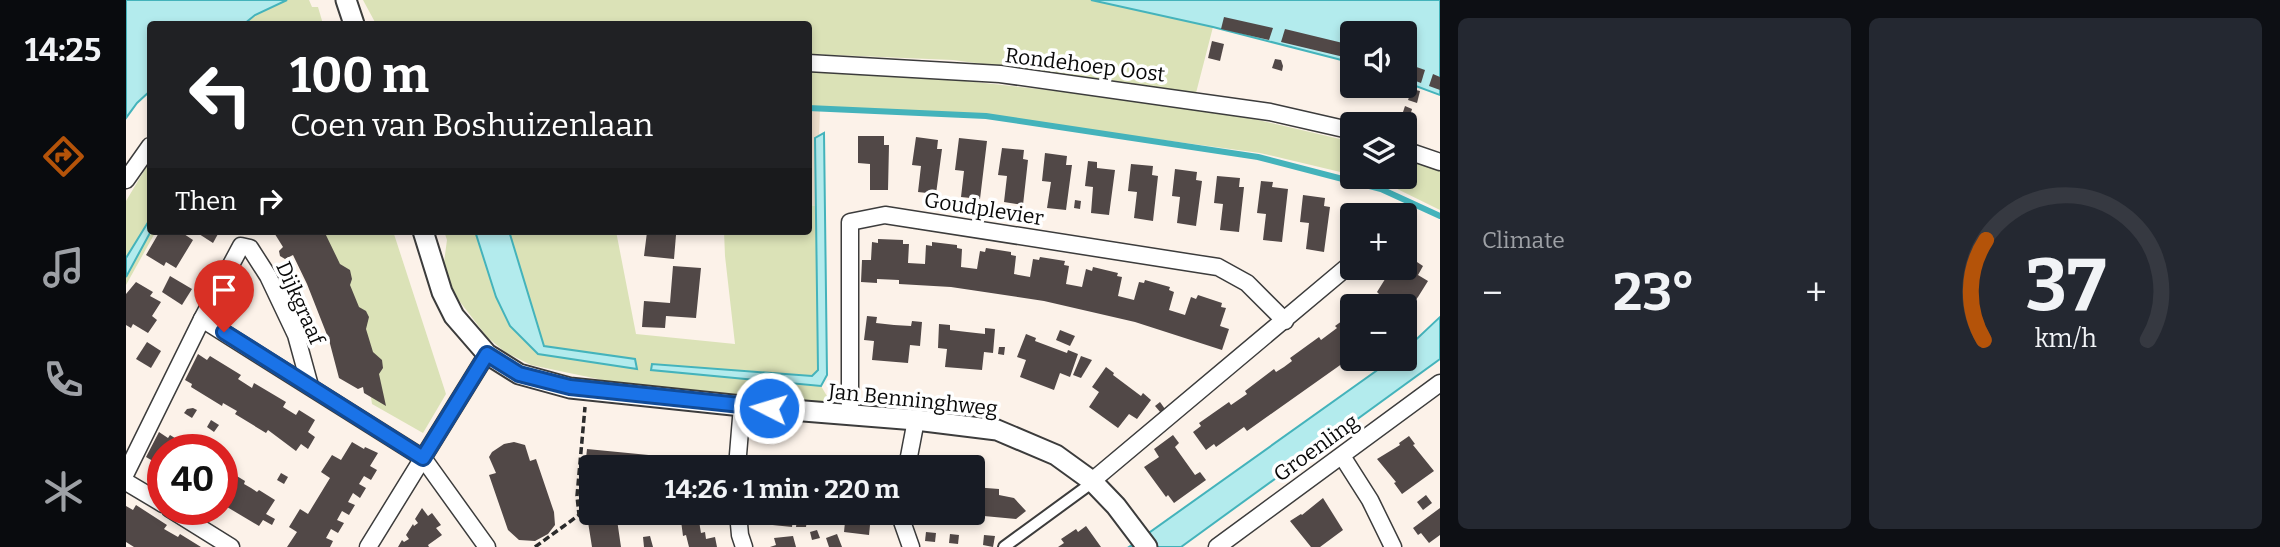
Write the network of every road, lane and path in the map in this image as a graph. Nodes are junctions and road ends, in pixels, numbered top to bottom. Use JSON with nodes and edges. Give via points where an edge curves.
{"nodes":[{"id":1,"x":346,"y":0,"type":"edge"},
{"id":2,"x":353,"y":21,"type":"edge"},
{"id":3,"x":812,"y":64,"type":"edge"},
{"id":4,"x":1340,"y":128,"type":"edge"},
{"id":5,"x":147,"y":150,"type":"edge"},
{"id":6,"x":1417,"y":153,"type":"edge"},
{"id":7,"x":1440,"y":162,"type":"edge"},
{"id":8,"x":126,"y":180,"type":"edge"},
{"id":9,"x":424,"y":235,"type":"edge"},
{"id":10,"x":1340,"y":273,"type":"edge"},
{"id":11,"x":202,"y":319,"type":"junction"},
{"id":12,"x":1285,"y":321,"type":"junction"},
{"id":13,"x":487,"y":354,"type":"junction"},
{"id":14,"x":1440,"y":383,"type":"edge"},
{"id":15,"x":310,"y":386,"type":"junction"},
{"id":16,"x":587,"y":389,"type":"junction"},
{"id":17,"x":742,"y":406,"type":"junction"},
{"id":18,"x":850,"y":416,"type":"junction"},
{"id":19,"x":916,"y":420,"type":"junction"},
{"id":20,"x":738,"y":455,"type":"edge"},
{"id":21,"x":909,"y":455,"type":"edge"},
{"id":22,"x":1342,"y":456,"type":"junction"},
{"id":23,"x":423,"y":458,"type":"junction"},
{"id":24,"x":126,"y":473,"type":"edge"},
{"id":25,"x":1093,"y":481,"type":"junction"},
{"id":26,"x":126,"y":482,"type":"edge"},
{"id":27,"x":147,"y":495,"type":"edge"},
{"id":28,"x":196,"y":525,"type":"edge"},
{"id":29,"x":739,"y":525,"type":"edge"},
{"id":30,"x":903,"y":525,"type":"edge"},
{"id":31,"x":1141,"y":539,"type":"edge"},
{"id":32,"x":231,"y":547,"type":"edge"},
{"id":33,"x":368,"y":547,"type":"edge"},
{"id":34,"x":487,"y":547,"type":"edge"},
{"id":35,"x":536,"y":547,"type":"edge"},
{"id":36,"x":744,"y":547,"type":"edge"},
{"id":37,"x":911,"y":547,"type":"edge"},
{"id":38,"x":1004,"y":547,"type":"edge"},
{"id":39,"x":1217,"y":547,"type":"edge"},
{"id":40,"x":1394,"y":547,"type":"edge"}],
"edges":[{"from":1,"to":2,"type":"street"},
{"from":3,"to":4,"type":"street","name":"Rondehoep Oost","via":[[1000,75],[1244,108]]},
{"from":5,"to":8,"type":"street"},
{"from":6,"to":7,"type":"street"},
{"from":9,"to":13,"type":"street","name":"Jan Benninghweg","via":[[454,316]]},
{"from":10,"to":12,"type":"street"},
{"from":11,"to":15,"type":"street"},
{"from":11,"to":15,"type":"street","name":"Dijkgraaf","via":[[241,246],[250,248],[296,335]]},
{"from":11,"to":24,"type":"street"},
{"from":12,"to":18,"type":"street","name":"Goudplevier","via":[[1247,283],[1218,267],[885,215],[850,222]]},
{"from":12,"to":25,"type":"street"},
{"from":13,"to":16,"type":"street","name":"Jan Benninghweg","via":[[519,374]]},
{"from":13,"to":23,"type":"street"},
{"from":14,"to":22,"type":"street","name":"Groenling"},
{"from":15,"to":23,"type":"street"},
{"from":16,"to":17,"type":"street","name":"Jan Benninghweg"},
{"from":16,"to":35,"type":"path","via":[[576,495],[579,515]]},
{"from":17,"to":18,"type":"street","name":"Jan Benninghweg"},
{"from":17,"to":20,"type":"street"},
{"from":18,"to":19,"type":"street","name":"Jan Benninghweg"},
{"from":19,"to":21,"type":"street"},
{"from":19,"to":25,"type":"street","name":"Jan Benninghweg","via":[[997,430],[1056,455]]},
{"from":22,"to":39,"type":"street","name":"Groenling"},
{"from":22,"to":40,"type":"street"},
{"from":23,"to":33,"type":"street"},
{"from":23,"to":34,"type":"street"},
{"from":25,"to":31,"type":"street","name":"Jan Benninghweg"},
{"from":25,"to":38,"type":"street"},
{"from":26,"to":27,"type":"street"},
{"from":28,"to":32,"type":"street"},
{"from":29,"to":36,"type":"street"},
{"from":30,"to":37,"type":"street"}]}
